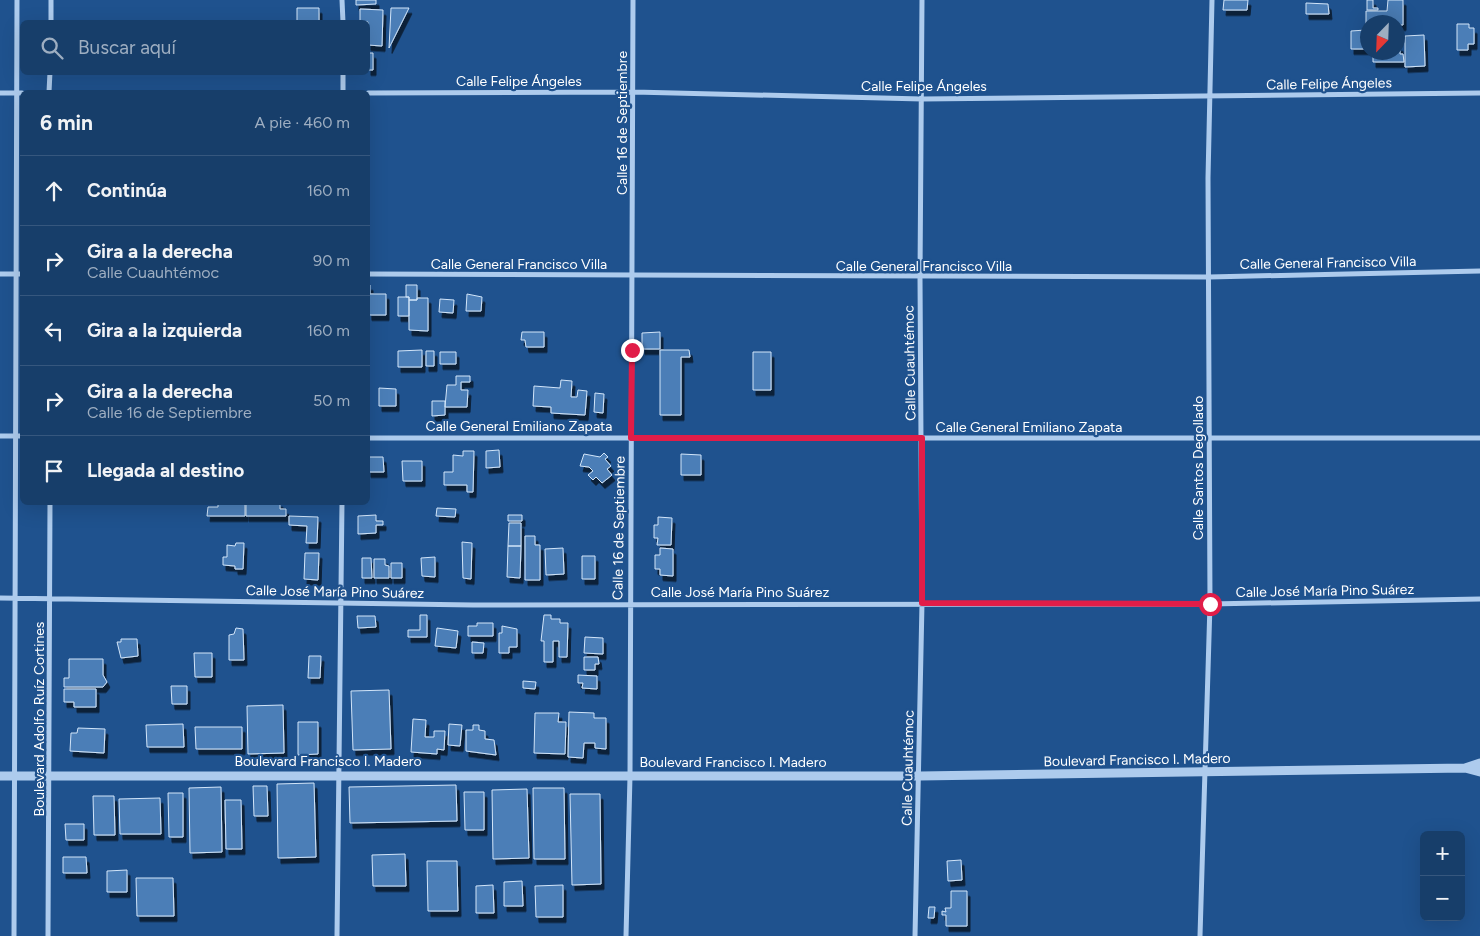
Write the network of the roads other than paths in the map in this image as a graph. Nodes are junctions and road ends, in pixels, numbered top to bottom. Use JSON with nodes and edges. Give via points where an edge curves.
{"nodes":[{"id":1,"x":17,"y":0,"type":"edge"},
{"id":2,"x":51,"y":0,"type":"edge"},
{"id":3,"x":342,"y":0,"type":"edge"},
{"id":4,"x":633,"y":0,"type":"edge"},
{"id":5,"x":922,"y":0,"type":"edge"},
{"id":6,"x":1212,"y":0,"type":"edge"},
{"id":7,"x":51,"y":20,"type":"edge"},
{"id":8,"x":343,"y":20,"type":"edge"},
{"id":9,"x":50,"y":75,"type":"edge"},
{"id":10,"x":343,"y":75,"type":"edge"},
{"id":11,"x":49,"y":90,"type":"edge"},
{"id":12,"x":343,"y":90,"type":"edge"},
{"id":13,"x":634,"y":92,"type":"junction"},
{"id":14,"x":0,"y":93,"type":"edge"},
{"id":15,"x":370,"y":93,"type":"edge"},
{"id":16,"x":1480,"y":93,"type":"edge"},
{"id":17,"x":20,"y":94,"type":"edge"},
{"id":18,"x":1211,"y":97,"type":"junction"},
{"id":19,"x":922,"y":99,"type":"junction"},
{"id":20,"x":1480,"y":271,"type":"edge"},
{"id":21,"x":0,"y":274,"type":"edge"},
{"id":22,"x":15,"y":274,"type":"junction"},
{"id":23,"x":20,"y":274,"type":"edge"},
{"id":24,"x":370,"y":274,"type":"edge"},
{"id":25,"x":633,"y":276,"type":"junction"},
{"id":26,"x":920,"y":277,"type":"junction"},
{"id":27,"x":1209,"y":277,"type":"junction"},
{"id":28,"x":0,"y":436,"type":"edge"},
{"id":29,"x":19,"y":436,"type":"edge"},
{"id":30,"x":370,"y":438,"type":"edge"},
{"id":31,"x":631,"y":438,"type":"junction"},
{"id":32,"x":922,"y":438,"type":"junction"},
{"id":33,"x":1208,"y":438,"type":"junction"},
{"id":34,"x":1480,"y":438,"type":"edge"},
{"id":35,"x":50,"y":505,"type":"edge"},
{"id":36,"x":342,"y":505,"type":"edge"},
{"id":37,"x":0,"y":598,"type":"edge"},
{"id":38,"x":50,"y":598,"type":"junction"},
{"id":39,"x":15,"y":599,"type":"junction"},
{"id":40,"x":1480,"y":599,"type":"edge"},
{"id":41,"x":340,"y":602,"type":"junction"},
{"id":42,"x":629,"y":603,"type":"junction"},
{"id":43,"x":922,"y":603,"type":"junction"},
{"id":44,"x":1210,"y":604,"type":"junction"},
{"id":45,"x":1480,"y":763,"type":"edge"},
{"id":46,"x":1465,"y":768,"type":"junction"},
{"id":47,"x":1480,"y":772,"type":"edge"},
{"id":48,"x":1206,"y":773,"type":"junction"},
{"id":49,"x":338,"y":774,"type":"junction"},
{"id":50,"x":0,"y":776,"type":"edge"},
{"id":51,"x":14,"y":776,"type":"junction"},
{"id":52,"x":630,"y":776,"type":"junction"},
{"id":53,"x":920,"y":776,"type":"junction"},
{"id":54,"x":51,"y":777,"type":"junction"},
{"id":55,"x":14,"y":936,"type":"edge"},
{"id":56,"x":48,"y":936,"type":"edge"},
{"id":57,"x":337,"y":936,"type":"edge"},
{"id":58,"x":626,"y":936,"type":"edge"},
{"id":59,"x":915,"y":936,"type":"edge"},
{"id":60,"x":1200,"y":936,"type":"edge"}],
"edges":[{"from":1,"to":17,"type":"street","name":"Boulevard Adolfo Ruíz Cortines"},
{"from":2,"to":7,"type":"street"},
{"from":3,"to":8,"type":"street"},
{"from":4,"to":13,"type":"street","name":"Calle 16 de Septiembre"},
{"from":5,"to":19,"type":"street","name":"Calle Cuauhtémoc"},
{"from":6,"to":18,"type":"street","name":"Calle Santos Degollado"},
{"from":9,"to":11,"type":"street"},
{"from":10,"to":12,"type":"street"},
{"from":13,"to":15,"type":"street","name":"Calle Felipe Ángeles"},
{"from":13,"to":19,"type":"street","name":"Calle Felipe Ángeles"},
{"from":13,"to":25,"type":"street","name":"Calle 16 de Septiembre"},
{"from":14,"to":17,"type":"street"},
{"from":16,"to":18,"type":"street","name":"Calle Felipe Ángeles"},
{"from":17,"to":22,"type":"street","name":"Boulevard Adolfo Ruíz Cortines"},
{"from":18,"to":19,"type":"street","name":"Calle Felipe Ángeles"},
{"from":18,"to":27,"type":"street","name":"Calle Santos Degollado"},
{"from":19,"to":26,"type":"street","name":"Calle Cuauhtémoc"},
{"from":20,"to":27,"type":"street","name":"Calle General Francisco Villa"},
{"from":21,"to":22,"type":"street"},
{"from":22,"to":23,"type":"street"},
{"from":22,"to":29,"type":"street","name":"Boulevard Adolfo Ruíz Cortines"},
{"from":24,"to":25,"type":"street","name":"Calle General Francisco Villa"},
{"from":25,"to":26,"type":"street","name":"Calle General Francisco Villa"},
{"from":25,"to":31,"type":"street","name":"Calle 16 de Septiembre"},
{"from":26,"to":27,"type":"street","name":"Calle General Francisco Villa"},
{"from":26,"to":32,"type":"street","name":"Calle Cuauhtémoc"},
{"from":27,"to":33,"type":"street","name":"Calle Santos Degollado"},
{"from":28,"to":29,"type":"street"},
{"from":29,"to":39,"type":"street","name":"Boulevard Adolfo Ruíz Cortines"},
{"from":30,"to":31,"type":"street","name":"Calle General Emiliano Zapata"},
{"from":31,"to":32,"type":"street","name":"Calle General Emiliano Zapata"},
{"from":31,"to":42,"type":"street","name":"Calle 16 de Septiembre"},
{"from":32,"to":33,"type":"street","name":"Calle General Emiliano Zapata"},
{"from":32,"to":43,"type":"street","name":"Calle Cuauhtémoc"},
{"from":33,"to":34,"type":"street","name":"Calle General Emiliano Zapata"},
{"from":33,"to":44,"type":"street","name":"Calle Santos Degollado"},
{"from":35,"to":38,"type":"street","name":"Boulevard Adolfo Ruíz Cortines"},
{"from":36,"to":41,"type":"street"},
{"from":37,"to":39,"type":"street","name":"Calle José María Pino Suárez"},
{"from":38,"to":39,"type":"street","name":"Calle José María Pino Suárez"},
{"from":38,"to":41,"type":"street","name":"Calle José María Pino Suárez"},
{"from":38,"to":54,"type":"street","name":"Boulevard Adolfo Ruíz Cortines"},
{"from":39,"to":51,"type":"street","name":"Boulevard Adolfo Ruíz Cortines"},
{"from":40,"to":44,"type":"street","name":"Calle José María Pino Suárez"},
{"from":41,"to":42,"type":"street","name":"Calle José María Pino Suárez","via":[[473,605]]},
{"from":41,"to":49,"type":"street"},
{"from":42,"to":43,"type":"street","name":"Calle José María Pino Suárez"},
{"from":42,"to":52,"type":"street","name":"Calle 16 de Septiembre"},
{"from":43,"to":44,"type":"street","name":"Calle José María Pino Suárez"},
{"from":43,"to":53,"type":"street","name":"Calle Cuauhtémoc"},
{"from":44,"to":48,"type":"street","name":"Calle Santos Degollado"},
{"from":45,"to":46,"type":"street","name":"Boulevard Francisco I. Madero"},
{"from":46,"to":47,"type":"street","name":"Boulevard Francisco I. Madero"},
{"from":46,"to":48,"type":"street","name":"Boulevard Francisco I. Madero"},
{"from":48,"to":53,"type":"street","name":"Boulevard Francisco I. Madero"},
{"from":48,"to":60,"type":"street","name":"Calle Santos Degollado"},
{"from":49,"to":52,"type":"street","name":"Boulevard Francisco I. Madero"},
{"from":49,"to":54,"type":"street","name":"Boulevard Francisco I. Madero"},
{"from":49,"to":57,"type":"street"},
{"from":50,"to":51,"type":"street","name":"Boulevard Francisco I. Madero"},
{"from":51,"to":54,"type":"street","name":"Boulevard Francisco I. Madero"},
{"from":51,"to":55,"type":"street","name":"Boulevard Adolfo Ruíz Cortines"},
{"from":52,"to":53,"type":"street","name":"Boulevard Francisco I. Madero"},
{"from":52,"to":58,"type":"street","name":"Calle 16 de Septiembre"},
{"from":53,"to":59,"type":"street","name":"Calle Cuauhtémoc"},
{"from":54,"to":56,"type":"street","name":"Boulevard Adolfo Ruíz Cortines"}]}
